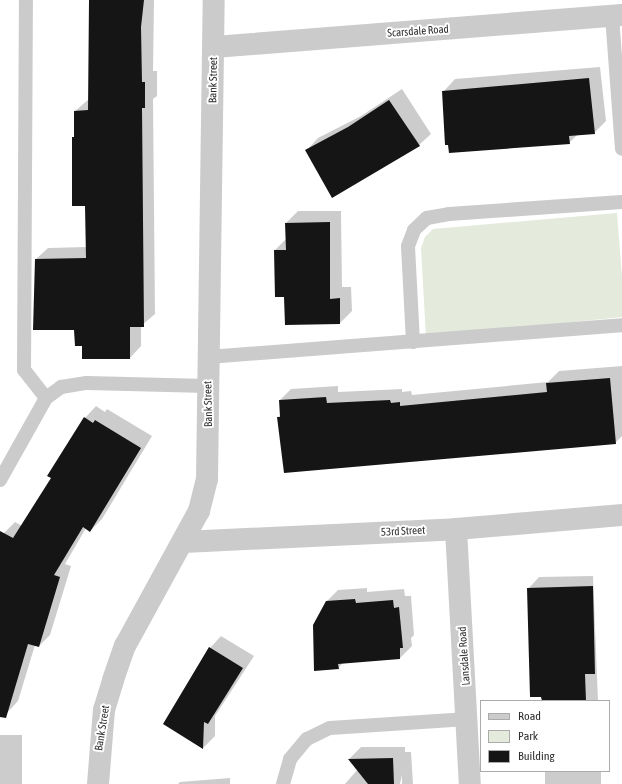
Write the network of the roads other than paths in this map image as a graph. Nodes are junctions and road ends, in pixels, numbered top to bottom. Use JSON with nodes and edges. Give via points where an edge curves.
{"nodes":[{"id":1,"x":26,"y":0,"type":"edge"},
{"id":2,"x":214,"y":0,"type":"edge"},
{"id":3,"x":617,"y":15,"type":"edge"},
{"id":4,"x":214,"y":47,"type":"junction"},
{"id":5,"x":622,"y":149,"type":"edge"},
{"id":6,"x":622,"y":202,"type":"edge"},
{"id":7,"x":622,"y":325,"type":"edge"},
{"id":8,"x":413,"y":342,"type":"junction"},
{"id":9,"x":208,"y":357,"type":"junction"},
{"id":10,"x":207,"y":386,"type":"junction"},
{"id":11,"x":46,"y":398,"type":"junction"},
{"id":12,"x":0,"y":480,"type":"edge"},
{"id":13,"x":622,"y":515,"type":"edge"},
{"id":14,"x":456,"y":529,"type":"junction"},
{"id":15,"x":184,"y":542,"type":"junction"},
{"id":16,"x":468,"y":719,"type":"junction"},
{"id":17,"x":98,"y":784,"type":"edge"},
{"id":18,"x":283,"y":784,"type":"edge"},
{"id":19,"x":470,"y":784,"type":"edge"}],
"edges":[{"from":1,"to":11,"type":"lane","via":[[24,370]]},
{"from":2,"to":4,"type":"street","name":"Bank Street"},
{"from":3,"to":4,"type":"street","name":"Scarsdale Road"},
{"from":3,"to":5,"type":"lane"},
{"from":4,"to":9,"type":"street","name":"Bank Street"},
{"from":6,"to":8,"type":"lane","via":[[449,214],[427,218],[414,230],[408,246]]},
{"from":7,"to":8,"type":"lane"},
{"from":8,"to":9,"type":"lane"},
{"from":9,"to":10,"type":"street","name":"Bank Street"},
{"from":10,"to":11,"type":"lane","via":[[87,383],[61,387]]},
{"from":10,"to":15,"type":"street","name":"Bank Street","via":[[207,479],[199,510]]},
{"from":11,"to":12,"type":"lane"},
{"from":13,"to":14,"type":"street","name":"53rd Street"},
{"from":14,"to":15,"type":"street","name":"53rd Street"},
{"from":14,"to":16,"type":"street","name":"Lansdale Road"},
{"from":15,"to":17,"type":"street","name":"Bank Street","via":[[125,646],[104,710]]},
{"from":16,"to":18,"type":"lane","via":[[330,728],[307,739],[290,759]]},
{"from":16,"to":19,"type":"street","name":"Lansdale Road"}]}
